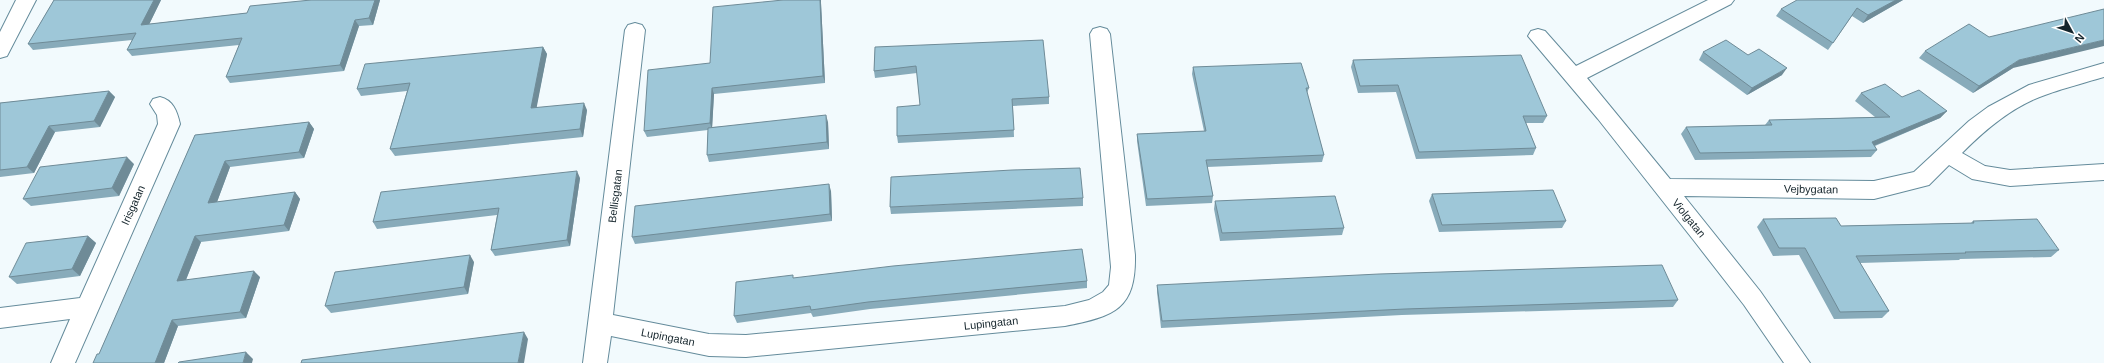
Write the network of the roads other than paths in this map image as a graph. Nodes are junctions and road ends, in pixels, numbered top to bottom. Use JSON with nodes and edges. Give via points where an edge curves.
{"nodes":[{"id":1,"x":26,"y":0,"type":"edge"},
{"id":2,"x":1724,"y":0,"type":"edge"},
{"id":3,"x":635,"y":30,"type":"dead end"},
{"id":4,"x":1100,"y":34,"type":"dead end"},
{"id":5,"x":1538,"y":36,"type":"dead end"},
{"id":6,"x":0,"y":51,"type":"edge"},
{"id":7,"x":2104,"y":70,"type":"edge"},
{"id":8,"x":1575,"y":75,"type":"junction"},
{"id":9,"x":160,"y":104,"type":"dead end"},
{"id":10,"x":1948,"y":155,"type":"junction"},
{"id":11,"x":2104,"y":172,"type":"edge"},
{"id":12,"x":1664,"y":187,"type":"junction"},
{"id":13,"x":88,"y":307,"type":"junction"},
{"id":14,"x":0,"y":318,"type":"edge"},
{"id":15,"x":599,"y":323,"type":"junction"},
{"id":16,"x":62,"y":363,"type":"edge"},
{"id":17,"x":595,"y":363,"type":"edge"},
{"id":18,"x":1798,"y":363,"type":"edge"}],
"edges":[{"from":1,"to":6,"type":"street"},
{"from":2,"to":8,"type":"street"},
{"from":3,"to":15,"type":"street","name":"Bellisgatan"},
{"from":4,"to":15,"type":"street","name":"Lupingatan","via":[[1123,255],[1121,285],[1119,291],[1108,302],[1084,312],[1065,316],[746,346],[710,345]]},
{"from":5,"to":8,"type":"street","name":"Violgatan"},
{"from":7,"to":10,"type":"street","name":"Vejbygatan","via":[[2062,81],[2013,101],[1976,126]]},
{"from":8,"to":12,"type":"street","name":"Violgatan"},
{"from":9,"to":13,"type":"street","name":"Irisgatan","via":[[167,113],[169,124]]},
{"from":10,"to":11,"type":"street","via":[[1975,170],[2010,178]]},
{"from":10,"to":12,"type":"street","name":"Vejbygatan","via":[[1921,179],[1874,190]]},
{"from":12,"to":18,"type":"street","name":"Violgatan","via":[[1769,319]]},
{"from":13,"to":14,"type":"street"},
{"from":13,"to":16,"type":"street","name":"Irisgatan"},
{"from":15,"to":17,"type":"street","name":"Bellisgatan"}]}
